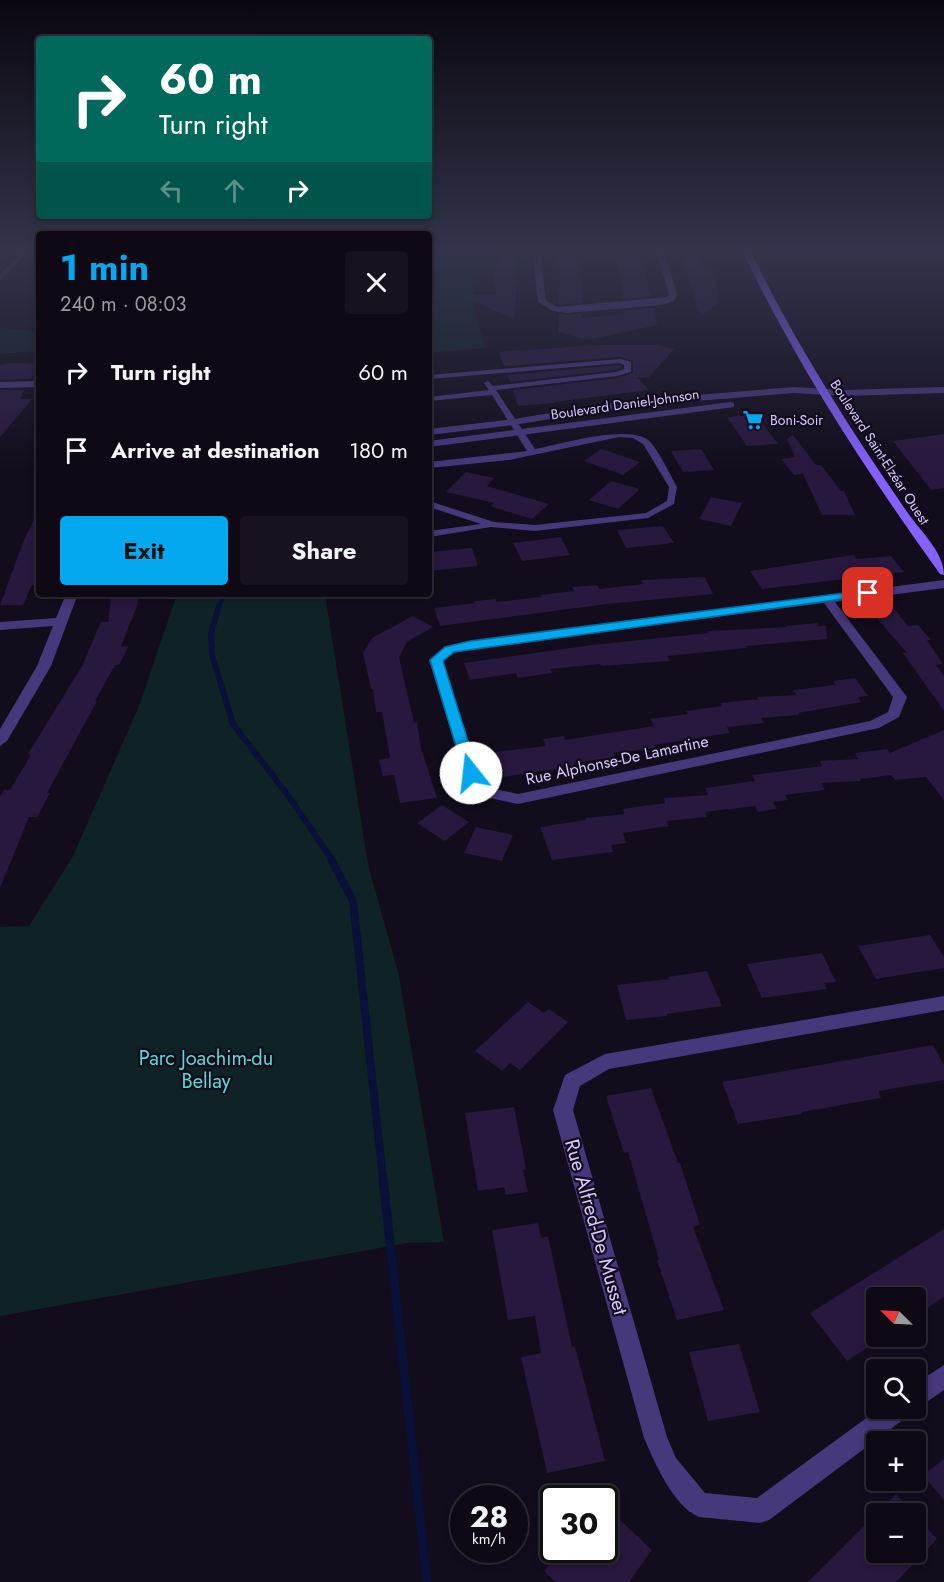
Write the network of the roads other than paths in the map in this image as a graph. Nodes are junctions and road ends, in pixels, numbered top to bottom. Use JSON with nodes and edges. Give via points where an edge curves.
{"nodes":[{"id":1,"x":782,"y":324,"type":"edge"},
{"id":2,"x":481,"y":372,"type":"junction"},
{"id":3,"x":432,"y":377,"type":"edge"},
{"id":4,"x":36,"y":384,"type":"edge"},
{"id":5,"x":0,"y":385,"type":"edge"},
{"id":6,"x":494,"y":390,"type":"junction"},
{"id":7,"x":944,"y":390,"type":"edge"},
{"id":8,"x":825,"y":393,"type":"junction"},
{"id":9,"x":432,"y":399,"type":"edge"},
{"id":10,"x":514,"y":422,"type":"junction"},
{"id":11,"x":432,"y":432,"type":"edge"},
{"id":12,"x":522,"y":434,"type":"junction"},
{"id":13,"x":432,"y":444,"type":"edge"},
{"id":14,"x":532,"y":452,"type":"junction"},
{"id":15,"x":432,"y":465,"type":"edge"},
{"id":16,"x":432,"y":506,"type":"edge"},
{"id":17,"x":493,"y":525,"type":"junction"},
{"id":18,"x":432,"y":534,"type":"edge"},
{"id":19,"x":944,"y":571,"type":"edge"},
{"id":20,"x":944,"y":584,"type":"edge"},
{"id":21,"x":71,"y":597,"type":"edge"},
{"id":22,"x":826,"y":598,"type":"junction"},
{"id":23,"x":62,"y":621,"type":"junction"},
{"id":24,"x":0,"y":626,"type":"edge"},
{"id":25,"x":0,"y":741,"type":"edge"},
{"id":26,"x":944,"y":1003,"type":"edge"},
{"id":27,"x":944,"y":1376,"type":"edge"},
{"id":28,"x":926,"y":1390,"type":"edge"},
{"id":29,"x":885,"y":1419,"type":"edge"}],
"edges":[{"from":1,"to":8,"type":"street","name":"Boulevard Saint-Elzéar Ouest"},
{"from":2,"to":3,"type":"lane"},
{"from":2,"to":6,"type":"lane"},
{"from":2,"to":6,"type":"lane","via":[[621,361],[628,364],[628,370],[616,374]]},
{"from":4,"to":5,"type":"street"},
{"from":6,"to":9,"type":"lane"},
{"from":6,"to":10,"type":"lane"},
{"from":7,"to":8,"type":"street","name":"Boulevard Daniel-Johnson"},
{"from":8,"to":10,"type":"street","name":"Boulevard Daniel-Johnson","via":[[794,390],[623,404]]},
{"from":8,"to":12,"type":"street","name":"Boulevard Daniel-Johnson"},
{"from":8,"to":19,"type":"street","name":"Boulevard Saint-Elzéar Ouest"},
{"from":10,"to":11,"type":"street","name":"Boulevard Daniel-Johnson"},
{"from":10,"to":12,"type":"lane"},
{"from":12,"to":13,"type":"street","name":"Boulevard Daniel-Johnson"},
{"from":12,"to":14,"type":"lane"},
{"from":14,"to":15,"type":"lane"},
{"from":14,"to":17,"type":"lane","via":[[619,435],[635,436],[646,442],[674,487],[670,502],[648,515],[535,528]]},
{"from":16,"to":17,"type":"lane"},
{"from":17,"to":18,"type":"lane"},
{"from":20,"to":22,"type":"street","name":"Rue Alphonse-De Lamartine"},
{"from":21,"to":23,"type":"street"},
{"from":22,"to":22,"type":"street","name":"Rue Alphonse-De Lamartine","via":[[449,650],[436,660],[471,773],[490,793],[518,799],[874,725],[894,714],[900,697]]},
{"from":23,"to":24,"type":"street"},
{"from":23,"to":25,"type":"street","via":[[44,666]]},
{"from":26,"to":29,"type":"street","name":"Rue Alfred-De Musset","via":[[604,1062],[572,1081],[563,1110],[656,1438],[668,1466],[699,1504],[760,1511]]},
{"from":27,"to":28,"type":"street"}]}
